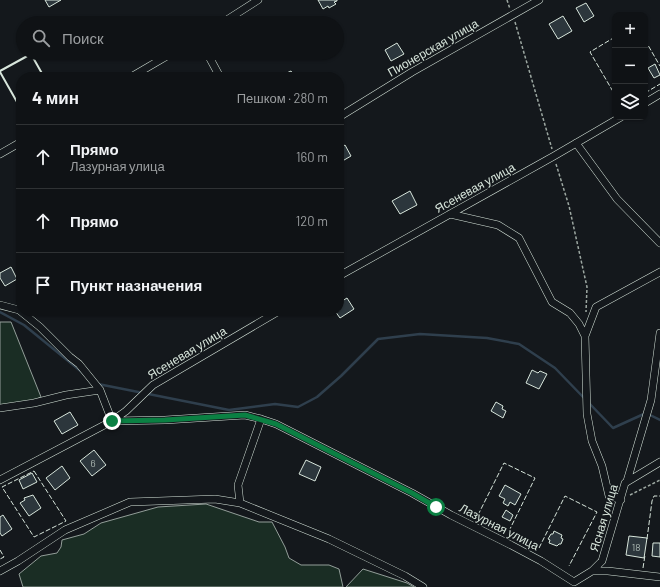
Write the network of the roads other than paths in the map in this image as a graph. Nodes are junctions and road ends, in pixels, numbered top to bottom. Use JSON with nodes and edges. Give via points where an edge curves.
{"nodes":[{"id":1,"x":258,"y":0,"type":"edge"},
{"id":2,"x":539,"y":0,"type":"edge"},
{"id":3,"x":233,"y":16,"type":"edge"},
{"id":4,"x":160,"y":60,"type":"edge"},
{"id":5,"x":211,"y":60,"type":"edge"},
{"id":6,"x":140,"y":72,"type":"edge"},
{"id":7,"x":217,"y":72,"type":"edge"},
{"id":8,"x":660,"y":94,"type":"edge"},
{"id":9,"x":648,"y":101,"type":"edge"},
{"id":10,"x":344,"y":114,"type":"edge"},
{"id":11,"x":616,"y":120,"type":"edge"},
{"id":12,"x":576,"y":143,"type":"junction"},
{"id":13,"x":16,"y":145,"type":"edge"},
{"id":14,"x":0,"y":154,"type":"edge"},
{"id":15,"x":450,"y":214,"type":"junction"},
{"id":16,"x":660,"y":242,"type":"edge"},
{"id":17,"x":660,"y":272,"type":"edge"},
{"id":18,"x":344,"y":273,"type":"edge"},
{"id":19,"x":0,"y":306,"type":"edge"},
{"id":20,"x":16,"y":308,"type":"edge"},
{"id":21,"x":28,"y":316,"type":"edge"},
{"id":22,"x":271,"y":316,"type":"edge"},
{"id":23,"x":660,"y":333,"type":"edge"},
{"id":24,"x":585,"y":336,"type":"junction"},
{"id":25,"x":100,"y":390,"type":"junction"},
{"id":26,"x":0,"y":408,"type":"edge"},
{"id":27,"x":261,"y":419,"type":"junction"},
{"id":28,"x":112,"y":421,"type":"junction"},
{"id":29,"x":660,"y":462,"type":"edge"},
{"id":30,"x":0,"y":480,"type":"edge"},
{"id":31,"x":627,"y":481,"type":"junction"},
{"id":32,"x":621,"y":500,"type":"junction"},
{"id":33,"x":240,"y":502,"type":"junction"},
{"id":34,"x":0,"y":571,"type":"edge"},
{"id":35,"x":592,"y":571,"type":"junction"},
{"id":36,"x":660,"y":577,"type":"edge"},
{"id":37,"x":574,"y":585,"type":"edge"},
{"id":38,"x":423,"y":587,"type":"edge"}],
"edges":[{"from":1,"to":3,"type":"street"},
{"from":2,"to":10,"type":"street","name":"Пионерская улица"},
{"from":4,"to":6,"type":"street"},
{"from":5,"to":7,"type":"street"},
{"from":8,"to":9,"type":"street"},
{"from":11,"to":12,"type":"street","name":"Ясеневая улица"},
{"from":12,"to":15,"type":"street","name":"Ясеневая улица"},
{"from":12,"to":16,"type":"street","via":[[617,199]]},
{"from":13,"to":14,"type":"street"},
{"from":15,"to":18,"type":"street","name":"Ясеневая улица"},
{"from":15,"to":24,"type":"street","via":[[498,225],[519,238],[552,302],[570,313]]},
{"from":17,"to":24,"type":"street","via":[[596,307]]},
{"from":19,"to":20,"type":"street"},
{"from":21,"to":25,"type":"street","via":[[79,364]]},
{"from":22,"to":28,"type":"street","name":"Ясеневая улица","via":[[153,386]]},
{"from":23,"to":31,"type":"street","via":[[651,400]]},
{"from":24,"to":32,"type":"street","via":[[588,414],[592,441],[602,466],[609,496]]},
{"from":25,"to":26,"type":"street"},
{"from":25,"to":28,"type":"street"},
{"from":27,"to":28,"type":"street","name":"Лазурная улица","via":[[245,415]]},
{"from":27,"to":33,"type":"street","via":[[238,485]]},
{"from":27,"to":37,"type":"street","name":"Лазурная улица","via":[[276,424],[541,561]]},
{"from":28,"to":30,"type":"street","name":"Ясеневая улица"},
{"from":29,"to":31,"type":"street","name":"Ясная улица"},
{"from":31,"to":32,"type":"street","name":"Ясная улица"},
{"from":32,"to":35,"type":"street","name":"Ясная улица","via":[[602,561]]},
{"from":33,"to":34,"type":"street","via":[[215,499],[130,502],[65,530]]},
{"from":33,"to":38,"type":"street","via":[[329,539]]},
{"from":35,"to":36,"type":"street"},
{"from":35,"to":37,"type":"street","name":"Лазурная улица"}]}
